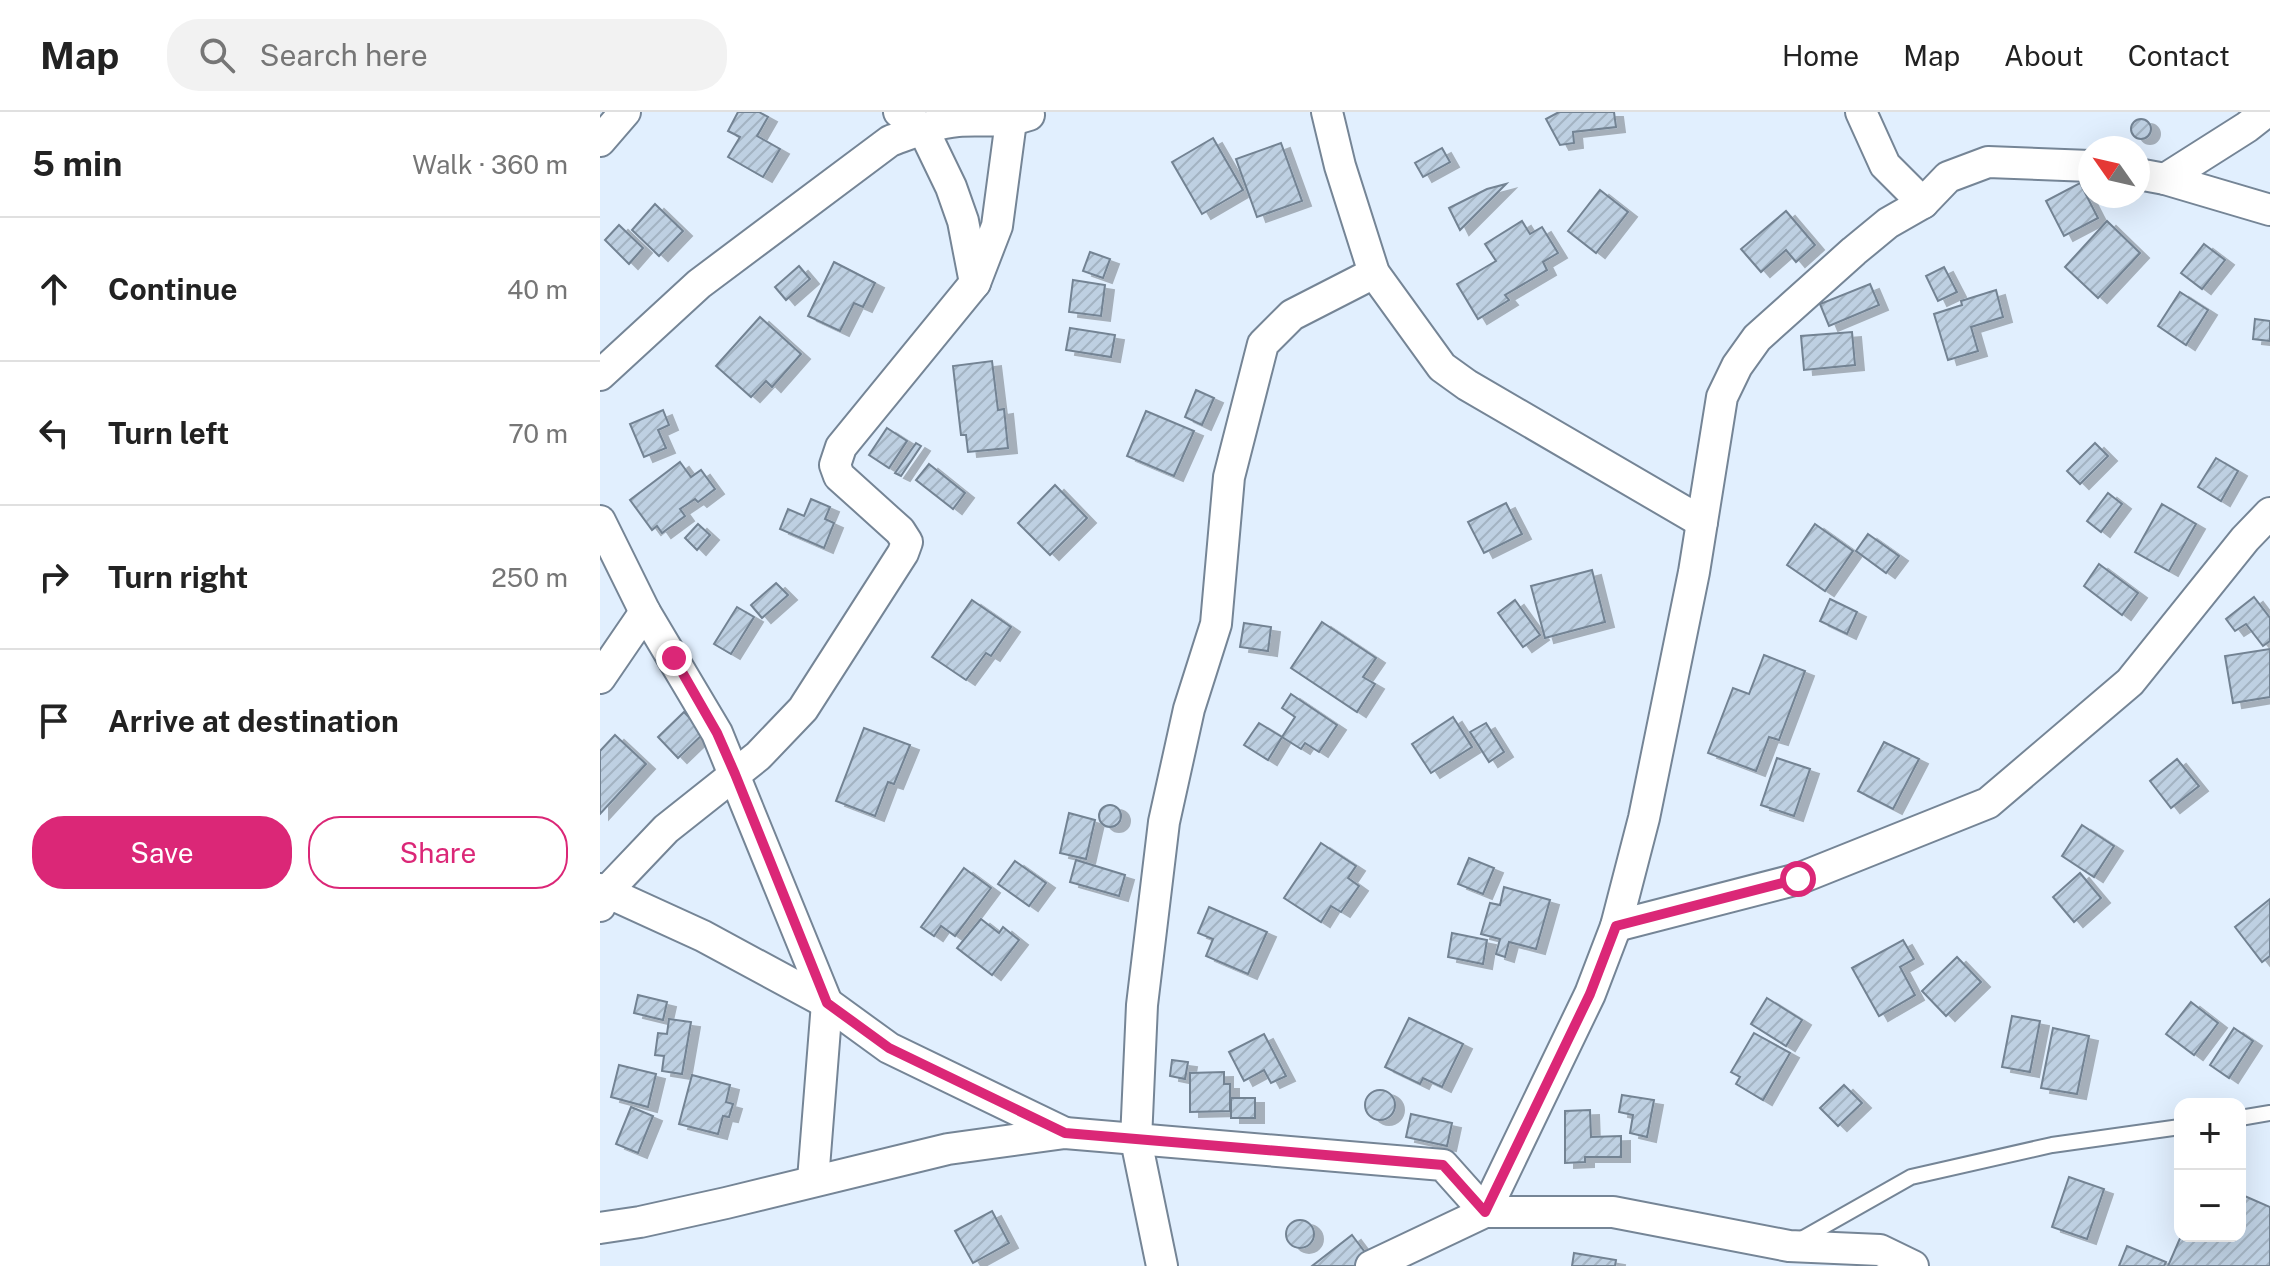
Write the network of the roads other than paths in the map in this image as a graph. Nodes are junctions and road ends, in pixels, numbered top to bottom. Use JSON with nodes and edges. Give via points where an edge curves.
{"nodes":[{"id":1,"x":625,"y":112,"type":"edge"},
{"id":2,"x":1327,"y":112,"type":"edge"},
{"id":3,"x":1861,"y":112,"type":"edge"},
{"id":4,"x":2266,"y":112,"type":"edge"},
{"id":5,"x":1023,"y":115,"type":"edge"},
{"id":6,"x":911,"y":120,"type":"edge"},
{"id":7,"x":600,"y":141,"type":"edge"},
{"id":8,"x":2078,"y":166,"type":"edge"},
{"id":9,"x":2152,"y":176,"type":"edge"},
{"id":10,"x":1923,"y":203,"type":"junction"},
{"id":11,"x":2270,"y":210,"type":"edge"},
{"id":12,"x":1374,"y":273,"type":"junction"},
{"id":13,"x":975,"y":283,"type":"junction"},
{"id":14,"x":600,"y":375,"type":"edge"},
{"id":15,"x":2270,"y":513,"type":"edge"},
{"id":16,"x":600,"y":521,"type":"edge"},
{"id":17,"x":1702,"y":522,"type":"junction"},
{"id":18,"x":645,"y":612,"type":"junction"},
{"id":19,"x":600,"y":678,"type":"edge"},
{"id":20,"x":735,"y":774,"type":"junction"},
{"id":21,"x":602,"y":895,"type":"edge"},
{"id":22,"x":1616,"y":926,"type":"junction"},
{"id":23,"x":827,"y":1003,"type":"junction"},
{"id":24,"x":2270,"y":1113,"type":"edge"},
{"id":25,"x":2246,"y":1117,"type":"edge"},
{"id":26,"x":2174,"y":1128,"type":"edge"},
{"id":27,"x":1065,"y":1133,"type":"junction"},
{"id":28,"x":1136,"y":1140,"type":"junction"},
{"id":29,"x":813,"y":1180,"type":"junction"},
{"id":30,"x":1485,"y":1212,"type":"junction"},
{"id":31,"x":600,"y":1228,"type":"edge"},
{"id":32,"x":1789,"y":1246,"type":"junction"},
{"id":33,"x":1162,"y":1266,"type":"edge"},
{"id":34,"x":1371,"y":1266,"type":"edge"},
{"id":35,"x":1913,"y":1266,"type":"edge"}],
"edges":[{"from":1,"to":7,"type":"street"},
{"from":2,"to":12,"type":"street"},
{"from":3,"to":10,"type":"street","via":[[1885,165]]},
{"from":4,"to":9,"type":"street"},
{"from":5,"to":6,"type":"street"},
{"from":5,"to":13,"type":"street","via":[[997,226]]},
{"from":6,"to":13,"type":"street","via":[[963,221]]},
{"from":6,"to":14,"type":"street","via":[[699,284]]},
{"from":8,"to":10,"type":"street","via":[[1988,162],[1948,177]]},
{"from":9,"to":11,"type":"street"},
{"from":10,"to":17,"type":"street","via":[[1854,251],[1757,338],[1737,366],[1722,397]]},
{"from":12,"to":17,"type":"street","via":[[1442,367]]},
{"from":12,"to":28,"type":"street","via":[[1292,315],[1263,344],[1229,477],[1216,624],[1189,709],[1164,822],[1142,1005]]},
{"from":13,"to":20,"type":"street","via":[[841,447],[835,465],[839,476],[900,531],[907,542],[903,553],[803,709]]},
{"from":15,"to":22,"type":"street","via":[[2130,682],[1988,803],[1798,879]]},
{"from":16,"to":18,"type":"street"},
{"from":17,"to":22,"type":"street","via":[[1644,818]]},
{"from":18,"to":19,"type":"street"},
{"from":18,"to":20,"type":"street","via":[[717,733]]},
{"from":20,"to":21,"type":"street","via":[[666,829]]},
{"from":20,"to":23,"type":"street"},
{"from":21,"to":23,"type":"street","via":[[703,936]]},
{"from":22,"to":30,"type":"street","via":[[1583,1009]]},
{"from":23,"to":27,"type":"street","via":[[889,1048]]},
{"from":23,"to":29,"type":"street"},
{"from":24,"to":25,"type":"lane"},
{"from":26,"to":32,"type":"lane","via":[[2052,1145],[1911,1177]]},
{"from":27,"to":28,"type":"street"},
{"from":27,"to":29,"type":"street","via":[[948,1149]]},
{"from":28,"to":30,"type":"street","via":[[1443,1165]]},
{"from":28,"to":33,"type":"street"},
{"from":29,"to":31,"type":"street"},
{"from":30,"to":32,"type":"street","via":[[1613,1212]]},
{"from":30,"to":34,"type":"street"},
{"from":32,"to":35,"type":"street","via":[[1880,1250]]}]}
